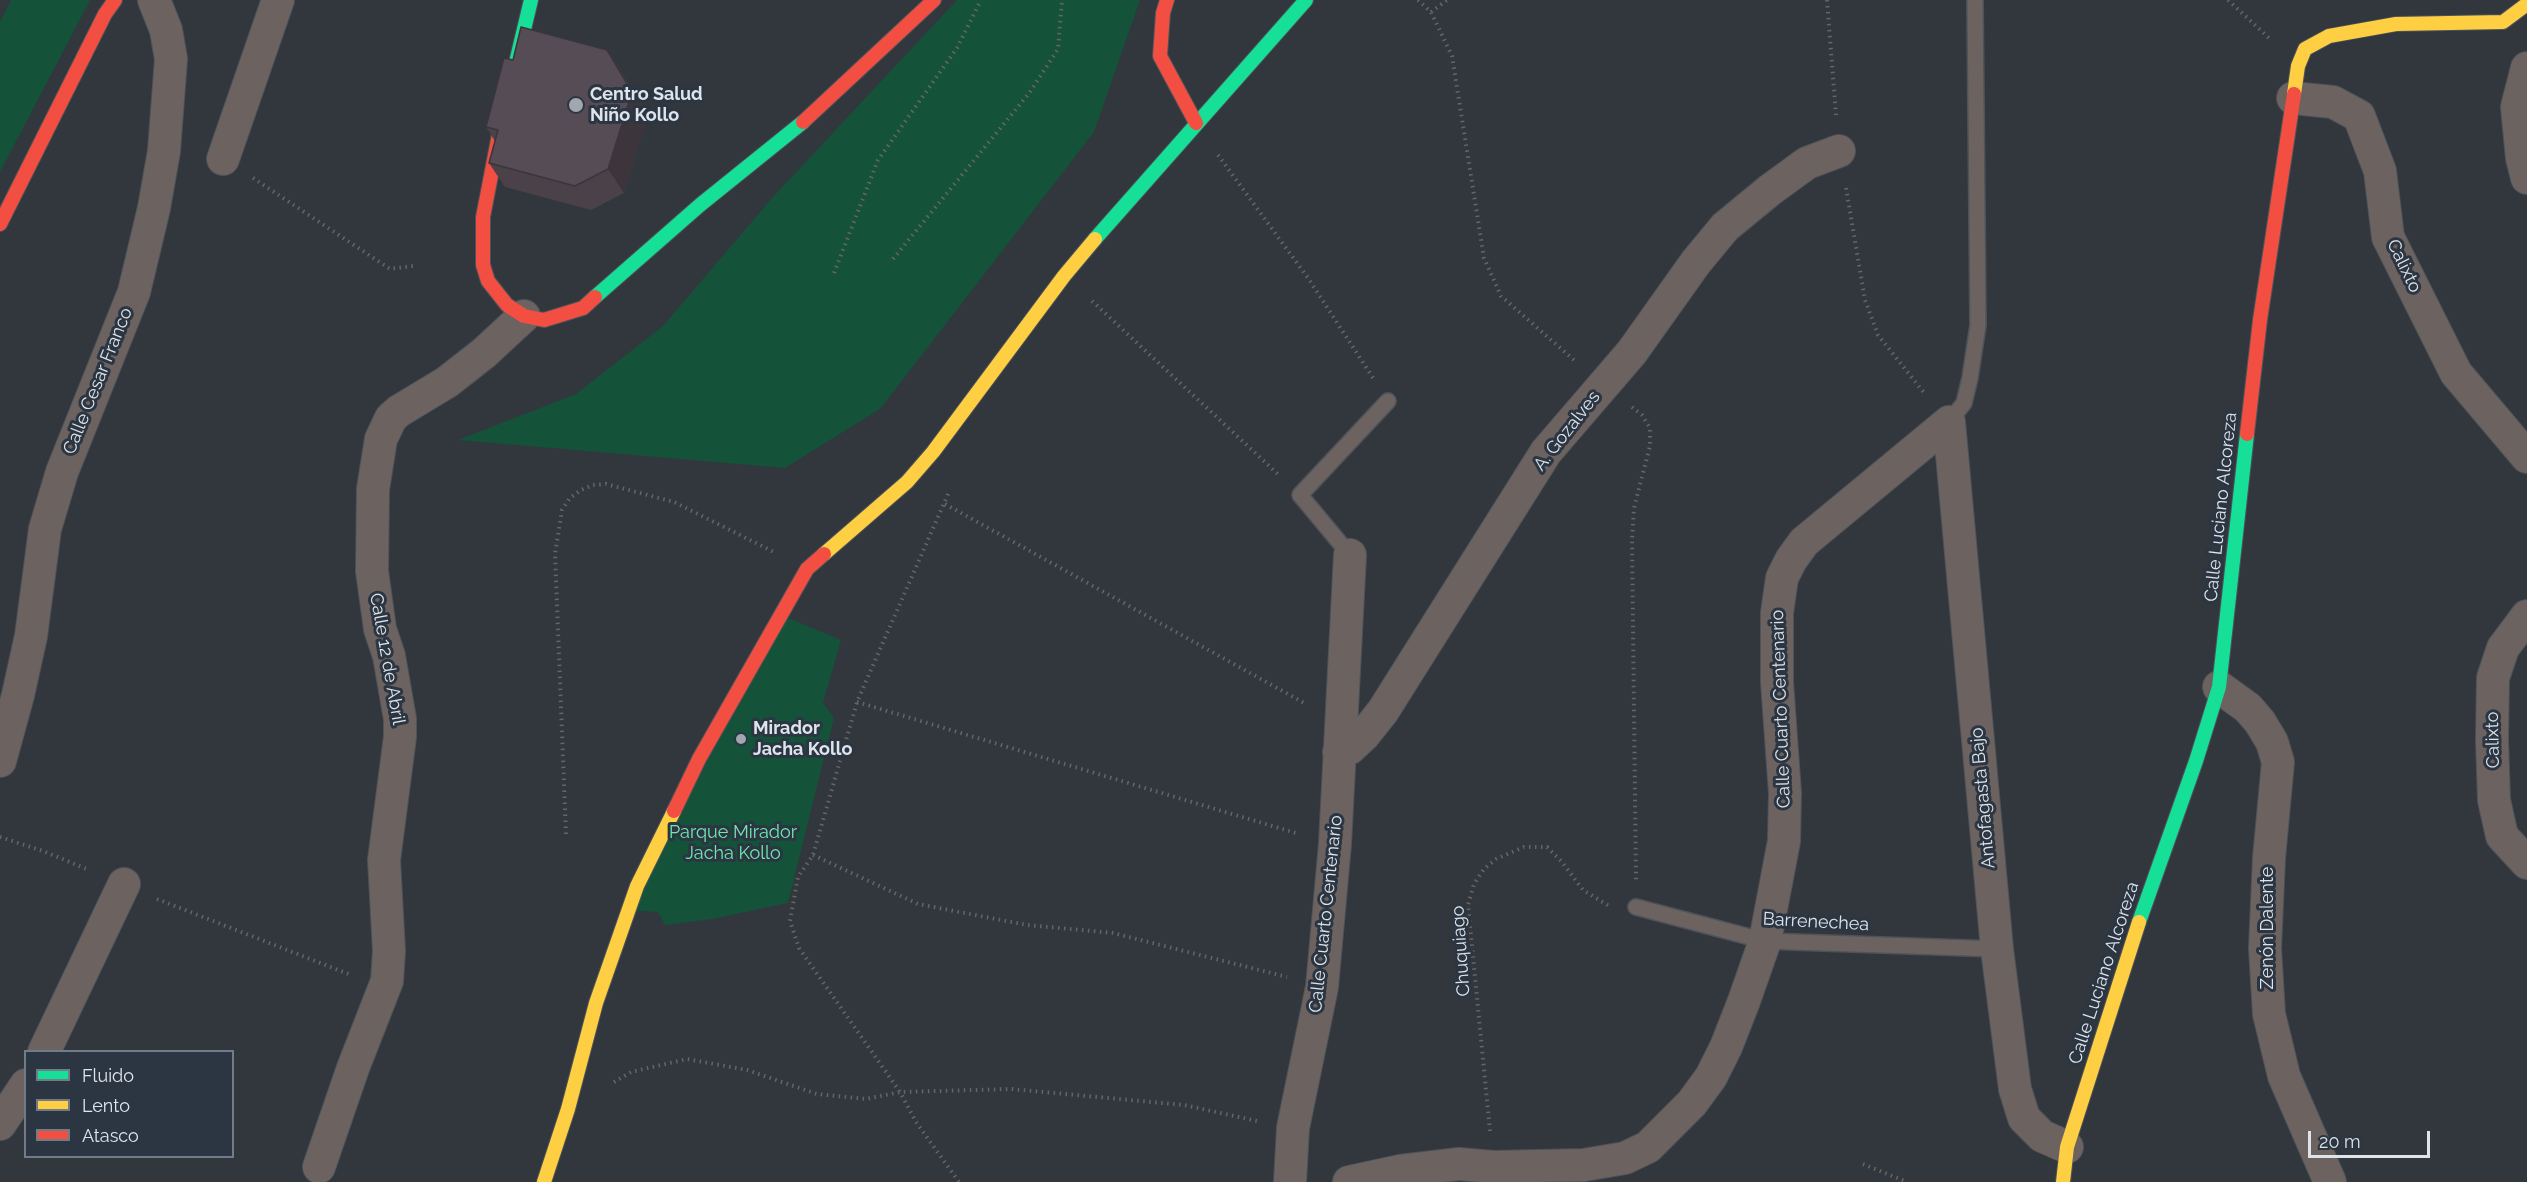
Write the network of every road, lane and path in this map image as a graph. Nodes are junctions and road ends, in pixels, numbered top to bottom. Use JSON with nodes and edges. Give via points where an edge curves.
{"nodes":[{"id":1,"x":115,"y":0,"type":"edge"},
{"id":2,"x":154,"y":0,"type":"edge"},
{"id":3,"x":278,"y":0,"type":"edge"},
{"id":4,"x":531,"y":0,"type":"edge"},
{"id":5,"x":934,"y":0,"type":"edge"},
{"id":6,"x":981,"y":0,"type":"edge"},
{"id":7,"x":1062,"y":0,"type":"edge"},
{"id":8,"x":1167,"y":0,"type":"edge"},
{"id":9,"x":1306,"y":0,"type":"edge"},
{"id":10,"x":1447,"y":0,"type":"edge"},
{"id":11,"x":1827,"y":0,"type":"edge"},
{"id":12,"x":1976,"y":0,"type":"edge"},
{"id":13,"x":2228,"y":0,"type":"edge"},
{"id":14,"x":2527,"y":4,"type":"edge"},
{"id":15,"x":1431,"y":12,"type":"dead end"},
{"id":16,"x":2298,"y":66,"type":"junction"},
{"id":17,"x":2527,"y":68,"type":"edge"},
{"id":18,"x":510,"y":85,"type":"edge"},
{"id":19,"x":2293,"y":98,"type":"junction"},
{"id":20,"x":505,"y":106,"type":"edge"},
{"id":21,"x":1196,"y":123,"type":"junction"},
{"id":22,"x":1839,"y":151,"type":"junction"},
{"id":23,"x":223,"y":159,"type":"joint"},
{"id":24,"x":2527,"y":178,"type":"edge"},
{"id":25,"x":0,"y":224,"type":"edge"},
{"id":26,"x":893,"y":259,"type":"dead end"},
{"id":27,"x":413,"y":266,"type":"dead end"},
{"id":28,"x":834,"y":273,"type":"dead end"},
{"id":29,"x":1064,"y":276,"type":"junction"},
{"id":30,"x":524,"y":316,"type":"junction"},
{"id":31,"x":1388,"y":402,"type":"joint"},
{"id":32,"x":1949,"y":422,"type":"junction"},
{"id":33,"x":2527,"y":457,"type":"edge"},
{"id":34,"x":952,"y":483,"type":"dead end"},
{"id":35,"x":1300,"y":495,"type":"junction"},
{"id":36,"x":945,"y":504,"type":"junction"},
{"id":37,"x":1350,"y":555,"type":"joint"},
{"id":38,"x":807,"y":569,"type":"junction"},
{"id":39,"x":2527,"y":616,"type":"edge"},
{"id":40,"x":2219,"y":687,"type":"junction"},
{"id":41,"x":857,"y":702,"type":"junction"},
{"id":42,"x":1340,"y":738,"type":"junction"},
{"id":43,"x":0,"y":760,"type":"edge"},
{"id":44,"x":566,"y":834,"type":"dead end"},
{"id":45,"x":0,"y":837,"type":"edge"},
{"id":46,"x":1335,"y":844,"type":"junction"},
{"id":47,"x":813,"y":855,"type":"junction"},
{"id":48,"x":2527,"y":863,"type":"edge"},
{"id":49,"x":124,"y":884,"type":"junction"},
{"id":50,"x":1636,"y":907,"type":"joint"},
{"id":51,"x":1765,"y":940,"type":"junction"},
{"id":52,"x":1997,"y":950,"type":"junction"},
{"id":53,"x":383,"y":986,"type":"junction"},
{"id":54,"x":1322,"y":987,"type":"junction"},
{"id":55,"x":45,"y":1050,"type":"edge"},
{"id":56,"x":24,"y":1088,"type":"edge"},
{"id":57,"x":900,"y":1092,"type":"junction"},
{"id":58,"x":568,"y":1109,"type":"junction"},
{"id":59,"x":0,"y":1124,"type":"edge"},
{"id":60,"x":1293,"y":1128,"type":"junction"},
{"id":61,"x":2067,"y":1147,"type":"junction"},
{"id":62,"x":1863,"y":1164,"type":"dead end"},
{"id":63,"x":320,"y":1167,"type":"dead end"},
{"id":64,"x":1493,"y":1167,"type":"junction"},
{"id":65,"x":544,"y":1182,"type":"edge"},
{"id":66,"x":959,"y":1182,"type":"edge"},
{"id":67,"x":1290,"y":1182,"type":"edge"},
{"id":68,"x":1348,"y":1182,"type":"edge"},
{"id":69,"x":1907,"y":1182,"type":"edge"},
{"id":70,"x":2063,"y":1182,"type":"edge"},
{"id":71,"x":2330,"y":1182,"type":"edge"}],
"edges":[{"from":1,"to":25,"type":"street"},
{"from":2,"to":43,"type":"street","name":"Calle Cesar Franco","via":[[166,30],[171,59],[164,151],[154,207],[134,292],[62,472],[45,529],[31,636]]},
{"from":3,"to":23,"type":"street"},
{"from":4,"to":18,"type":"street"},
{"from":5,"to":30,"type":"street","via":[[813,114],[700,205],[583,308],[544,320]]},
{"from":6,"to":28,"type":"path","via":[[957,48],[878,160]]},
{"from":7,"to":26,"type":"path","via":[[1058,49],[1036,84]]},
{"from":8,"to":21,"type":"street","via":[[1162,13],[1160,56]]},
{"from":9,"to":21,"type":"street"},
{"from":10,"to":15,"type":"path"},
{"from":11,"to":22,"type":"path"},
{"from":12,"to":32,"type":"lane","via":[[1978,325],[1964,403]]},
{"from":13,"to":16,"type":"path"},
{"from":14,"to":16,"type":"street","name":"Calle Luciano Alcoreza","via":[[2503,22],[2396,24],[2329,36],[2305,49]]},
{"from":16,"to":19,"type":"street","name":"Calle Luciano Alcoreza"},
{"from":17,"to":24,"type":"street","via":[[2517,107]]},
{"from":19,"to":33,"type":"street","name":"Calixto","via":[[2333,102],[2359,116],[2380,171],[2388,237],[2456,373]]},
{"from":19,"to":40,"type":"street","name":"Calle Luciano Alcoreza","via":[[2260,320]]},
{"from":20,"to":30,"type":"street","via":[[483,216],[483,265],[496,294]]},
{"from":21,"to":29,"type":"street"},
{"from":21,"to":31,"type":"path","via":[[1308,278]]},
{"from":22,"to":32,"type":"path","via":[[1865,300],[1878,335]]},
{"from":22,"to":42,"type":"street","name":"A. Gozalves","via":[[1807,163],[1725,227],[1646,335],[1546,452],[1383,711],[1350,748]]},
{"from":23,"to":27,"type":"path","via":[[390,269]]},
{"from":29,"to":35,"type":"path"},
{"from":29,"to":38,"type":"street","via":[[907,482]]},
{"from":30,"to":53,"type":"street","name":"Calle 12 de Abril","via":[[447,382],[399,411],[381,439],[373,489],[372,571],[400,719],[384,860],[389,951],[387,981]]},
{"from":31,"to":35,"type":"lane"},
{"from":32,"to":51,"type":"street","name":"Calle Cuarto Centenario","via":[[1804,542],[1782,578],[1777,614],[1777,670],[1784,841]]},
{"from":32,"to":52,"type":"street","name":"Antofagasta Bajo"},
{"from":34,"to":36,"type":"path"},
{"from":35,"to":37,"type":"lane"},
{"from":36,"to":41,"type":"path"},
{"from":36,"to":42,"type":"path"},
{"from":37,"to":42,"type":"street","name":"Calle Cuarto Centenario"},
{"from":38,"to":44,"type":"path","via":[[674,502],[606,484],[587,487],[570,498],[562,510],[555,554]]},
{"from":38,"to":58,"type":"street","via":[[699,759],[638,886],[596,1003]]},
{"from":39,"to":48,"type":"street","name":"Calixto","via":[[2503,648],[2493,678],[2492,740],[2494,800],[2502,836]]},
{"from":40,"to":61,"type":"street","name":"Calle Luciano Alcoreza"},
{"from":40,"to":71,"type":"street","name":"Zenón Dalente","via":[[2260,722],[2278,762],[2265,948],[2269,1014],[2284,1076]]},
{"from":41,"to":46,"type":"path"},
{"from":41,"to":47,"type":"path"},
{"from":42,"to":46,"type":"street","name":"Calle Cuarto Centenario"},
{"from":45,"to":49,"type":"path"},
{"from":46,"to":54,"type":"street","name":"Calle Cuarto Centenario"},
{"from":47,"to":54,"type":"path","via":[[918,904],[1027,925],[1113,933]]},
{"from":47,"to":57,"type":"path","via":[[798,877],[790,921],[795,939]]},
{"from":49,"to":53,"type":"path","via":[[323,966]]},
{"from":49,"to":55,"type":"street"},
{"from":50,"to":51,"type":"lane","name":"Barrenechea"},
{"from":50,"to":64,"type":"path","name":"Chuquiago","via":[[1624,909],[1595,899],[1546,847],[1524,847],[1496,859],[1474,884],[1468,905]]},
{"from":51,"to":52,"type":"lane","name":"Barrenechea"},
{"from":51,"to":64,"type":"street","name":"Calle Cuarto Centenario","via":[[1711,1077],[1692,1103],[1648,1147],[1625,1158],[1584,1165]]},
{"from":52,"to":61,"type":"street","name":"Antofagasta Bajo","via":[[2019,1108],[2042,1136]]},
{"from":53,"to":63,"type":"street","name":"Calle 12 de Abril"},
{"from":54,"to":60,"type":"street","name":"Calle Cuarto Centenario"},
{"from":56,"to":59,"type":"street"},
{"from":57,"to":58,"type":"path","via":[[866,1099],[817,1094],[747,1070],[687,1059],[631,1072]]},
{"from":57,"to":60,"type":"path","via":[[1033,1091],[1184,1105]]},
{"from":57,"to":66,"type":"path","via":[[916,1122]]},
{"from":58,"to":65,"type":"street"},
{"from":60,"to":67,"type":"street","name":"Calle Cuarto Centenario"},
{"from":61,"to":70,"type":"street","name":"Calle Luciano Alcoreza"},
{"from":62,"to":69,"type":"path"},
{"from":64,"to":68,"type":"street","name":"Calle Cuarto Centenario","via":[[1459,1164]]}]}
